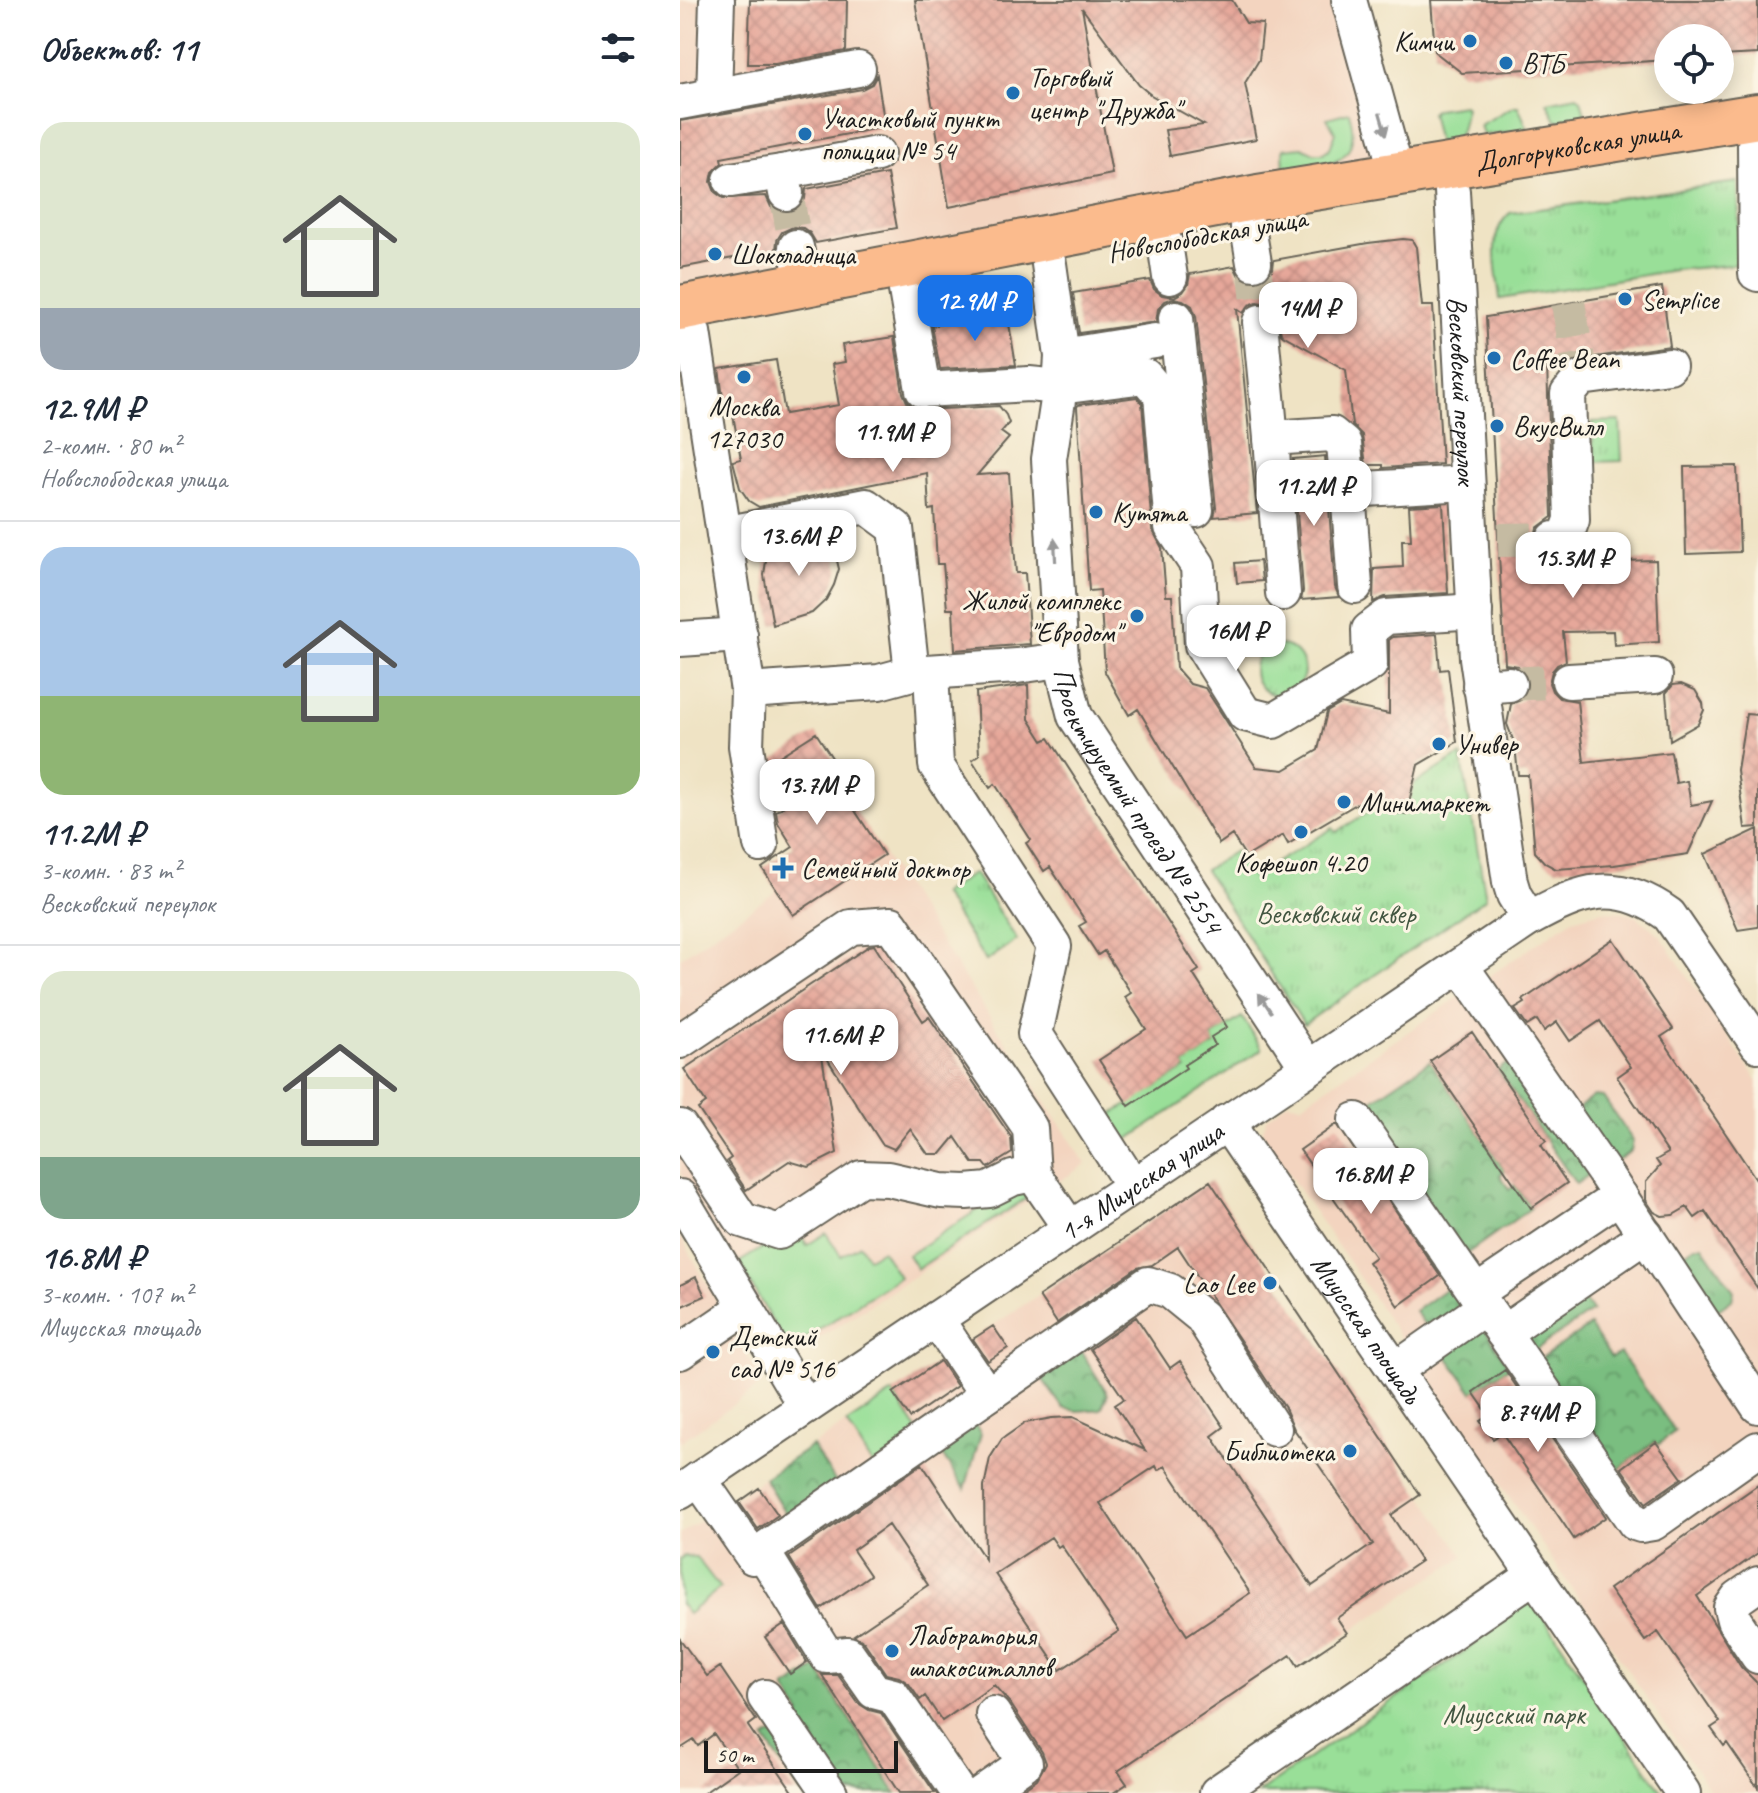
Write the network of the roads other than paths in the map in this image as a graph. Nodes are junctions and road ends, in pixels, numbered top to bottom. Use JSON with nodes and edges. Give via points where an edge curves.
{"nodes":[{"id":1,"x":717,"y":0,"type":"edge"},
{"id":2,"x":1349,"y":0,"type":"edge"},
{"id":3,"x":858,"y":69,"type":"dead end"},
{"id":4,"x":714,"y":96,"type":"junction"},
{"id":5,"x":680,"y":102,"type":"edge"},
{"id":6,"x":1757,"y":135,"type":"edge"},
{"id":7,"x":877,"y":154,"type":"dead end"},
{"id":8,"x":1397,"y":174,"type":"junction"},
{"id":9,"x":731,"y":180,"type":"dead end"},
{"id":10,"x":1452,"y":191,"type":"junction"},
{"id":11,"x":1049,"y":264,"type":"junction"},
{"id":12,"x":1758,"y":274,"type":"edge"},
{"id":13,"x":906,"y":290,"type":"junction"},
{"id":14,"x":1260,"y":322,"type":"tunnel mouth"},
{"id":15,"x":684,"y":325,"type":"edge"},
{"id":16,"x":1669,"y":366,"type":"dead end"},
{"id":17,"x":1061,"y":372,"type":"junction"},
{"id":18,"x":1271,"y":438,"type":"junction"},
{"id":19,"x":1467,"y":483,"type":"junction"},
{"id":20,"x":1348,"y":490,"type":"junction"},
{"id":21,"x":1196,"y":510,"type":"dead end"},
{"id":22,"x":724,"y":534,"type":"junction"},
{"id":23,"x":1554,"y":539,"type":"dead end"},
{"id":24,"x":1355,"y":586,"type":"dead end"},
{"id":25,"x":1283,"y":593,"type":"dead end"},
{"id":26,"x":1475,"y":611,"type":"junction"},
{"id":27,"x":740,"y":635,"type":"junction"},
{"id":28,"x":680,"y":639,"type":"edge"},
{"id":29,"x":1061,"y":660,"type":"junction"},
{"id":30,"x":921,"y":673,"type":"junction"},
{"id":31,"x":1655,"y":676,"type":"dead end"},
{"id":32,"x":1569,"y":681,"type":"tunnel mouth"},
{"id":33,"x":748,"y":691,"type":"junction"},
{"id":34,"x":761,"y":845,"type":"dead end"},
{"id":35,"x":1529,"y":919,"type":"junction"},
{"id":36,"x":1461,"y":966,"type":"junction"},
{"id":37,"x":680,"y":1041,"type":"edge"},
{"id":38,"x":1758,"y":1045,"type":"edge"},
{"id":39,"x":1308,"y":1068,"type":"junction"},
{"id":40,"x":1356,"y":1120,"type":"dead end"},
{"id":41,"x":1226,"y":1122,"type":"junction"},
{"id":42,"x":680,"y":1127,"type":"edge"},
{"id":43,"x":1033,"y":1174,"type":"junction"},
{"id":44,"x":1133,"y":1186,"type":"junction"},
{"id":45,"x":1620,"y":1196,"type":"junction"},
{"id":46,"x":680,"y":1197,"type":"edge"},
{"id":47,"x":1070,"y":1228,"type":"junction"},
{"id":48,"x":1646,"y":1235,"type":"junction"},
{"id":49,"x":746,"y":1307,"type":"junction"},
{"id":50,"x":1488,"y":1311,"type":"junction"},
{"id":51,"x":936,"y":1319,"type":"junction"},
{"id":52,"x":680,"y":1352,"type":"edge"},
{"id":53,"x":1395,"y":1370,"type":"junction"},
{"id":54,"x":987,"y":1395,"type":"junction"},
{"id":55,"x":1758,"y":1406,"type":"edge"},
{"id":56,"x":806,"y":1407,"type":"junction"},
{"id":57,"x":1274,"y":1429,"type":"dead end"},
{"id":58,"x":1758,"y":1449,"type":"edge"},
{"id":59,"x":689,"y":1486,"type":"edge"},
{"id":60,"x":762,"y":1551,"type":"junction"},
{"id":61,"x":1535,"y":1575,"type":"junction"},
{"id":62,"x":1758,"y":1584,"type":"edge"},
{"id":63,"x":1758,"y":1656,"type":"edge"},
{"id":64,"x":765,"y":1697,"type":"dead end"},
{"id":65,"x":993,"y":1714,"type":"dead end"},
{"id":66,"x":830,"y":1793,"type":"edge"},
{"id":67,"x":959,"y":1793,"type":"edge"},
{"id":68,"x":982,"y":1793,"type":"edge"},
{"id":69,"x":1217,"y":1793,"type":"edge"},
{"id":70,"x":1683,"y":1793,"type":"edge"}],
"edges":[{"from":1,"to":4,"type":"street"},
{"from":2,"to":8,"type":"street","one_way":true},
{"from":3,"to":4,"type":"street"},
{"from":4,"to":5,"type":"street"},
{"from":6,"to":8,"type":"main road","name":"Долгоруковская улица"},
{"from":6,"to":10,"type":"main road","name":"Долгоруковская улица"},
{"from":6,"to":12,"type":"street"},
{"from":7,"to":9,"type":"street","via":[[784,182]]},
{"from":8,"to":15,"type":"main road","name":"Новослободская улица","via":[[799,265]]},
{"from":10,"to":11,"type":"main road","name":"Новослободская улица","via":[[1251,245],[1168,260]]},
{"from":10,"to":19,"type":"street","name":"Весковский переулок"},
{"from":11,"to":13,"type":"main road","name":"Новослободская улица"},
{"from":11,"to":17,"type":"street","name":"Проектируемый проезд № 2554"},
{"from":13,"to":15,"type":"main road","name":"Новослободская улица"},
{"from":13,"to":17,"type":"street","via":[[923,390],[1029,384]]},
{"from":14,"to":18,"type":"street"},
{"from":15,"to":22,"type":"street"},
{"from":16,"to":23,"type":"street","via":[[1579,369],[1568,394],[1572,520],[1565,539]]},
{"from":17,"to":21,"type":"street","via":[[1165,329]]},
{"from":17,"to":26,"type":"street","via":[[1145,376],[1161,395],[1172,527],[1198,566],[1202,645],[1245,714],[1273,721],[1370,664],[1369,630],[1386,617]]},
{"from":29,"to":17,"type":"street","name":"Проектируемый проезд № 2554","one_way":true,"via":[[1049,459]]},
{"from":18,"to":20,"type":"street","via":[[1332,434],[1344,444]]},
{"from":18,"to":25,"type":"street"},
{"from":19,"to":20,"type":"street"},
{"from":19,"to":26,"type":"street","name":"Весковский переулок","via":[[1484,540]]},
{"from":20,"to":24,"type":"street"},
{"from":22,"to":27,"type":"street"},
{"from":22,"to":30,"type":"street","via":[[866,506],[896,528]]},
{"from":26,"to":35,"type":"street","name":"Весковский переулок","via":[[1494,685],[1510,882]]},
{"from":27,"to":28,"type":"street"},
{"from":27,"to":33,"type":"street"},
{"from":29,"to":30,"type":"street"},
{"from":39,"to":29,"type":"street","name":"Проектируемый проезд № 2554","one_way":true,"via":[[1075,716]]},
{"from":30,"to":33,"type":"street","via":[[879,682]]},
{"from":30,"to":44,"type":"street","via":[[936,765],[1054,946],[1035,1034]]},
{"from":31,"to":32,"type":"street"},
{"from":33,"to":34,"type":"street","via":[[746,746]]},
{"from":35,"to":36,"type":"street","name":"1-я Миусская улица"},
{"from":35,"to":38,"type":"street","name":"1-я Миусская улица","via":[[1592,892],[1610,890],[1652,903],[1669,915]]},
{"from":36,"to":39,"type":"street","name":"1-я Миусская улица"},
{"from":36,"to":45,"type":"street"},
{"from":37,"to":43,"type":"street","via":[[851,927],[891,924],[1030,1128]]},
{"from":39,"to":41,"type":"street","name":"1-я Миусская улица"},
{"from":40,"to":50,"type":"street"},
{"from":41,"to":44,"type":"street","name":"1-я Миусская улица"},
{"from":41,"to":53,"type":"street","name":"Миусская площадь"},
{"from":42,"to":43,"type":"street","via":[[742,1220],[779,1232],[861,1178],[966,1192],[989,1190]]},
{"from":43,"to":47,"type":"street"},
{"from":44,"to":47,"type":"street","name":"1-я Миусская улица"},
{"from":45,"to":48,"type":"street"},
{"from":45,"to":50,"type":"street"},
{"from":46,"to":49,"type":"street"},
{"from":47,"to":51,"type":"street","name":"1-я Миусская улица"},
{"from":48,"to":50,"type":"street"},
{"from":48,"to":55,"type":"street"},
{"from":49,"to":52,"type":"street"},
{"from":49,"to":56,"type":"street"},
{"from":50,"to":53,"type":"street"},
{"from":50,"to":58,"type":"street","via":[[1635,1523],[1653,1523]]},
{"from":51,"to":54,"type":"street"},
{"from":51,"to":56,"type":"street","name":"1-я Миусская улица"},
{"from":53,"to":61,"type":"street","name":"Миусская площадь"},
{"from":54,"to":57,"type":"street","via":[[1148,1284],[1170,1291],[1202,1317]]},
{"from":54,"to":60,"type":"street"},
{"from":56,"to":59,"type":"street","name":"1-я Миусская улица"},
{"from":59,"to":60,"type":"street","via":[[753,1557]]},
{"from":60,"to":67,"type":"street","via":[[827,1656],[848,1654],[874,1691],[893,1696]]},
{"from":61,"to":69,"type":"street"},
{"from":61,"to":70,"type":"street","name":"Миусская площадь"},
{"from":62,"to":63,"type":"street","via":[[1731,1608]]},
{"from":64,"to":66,"type":"street"},
{"from":65,"to":68,"type":"street","via":[[1025,1763]]}]}
